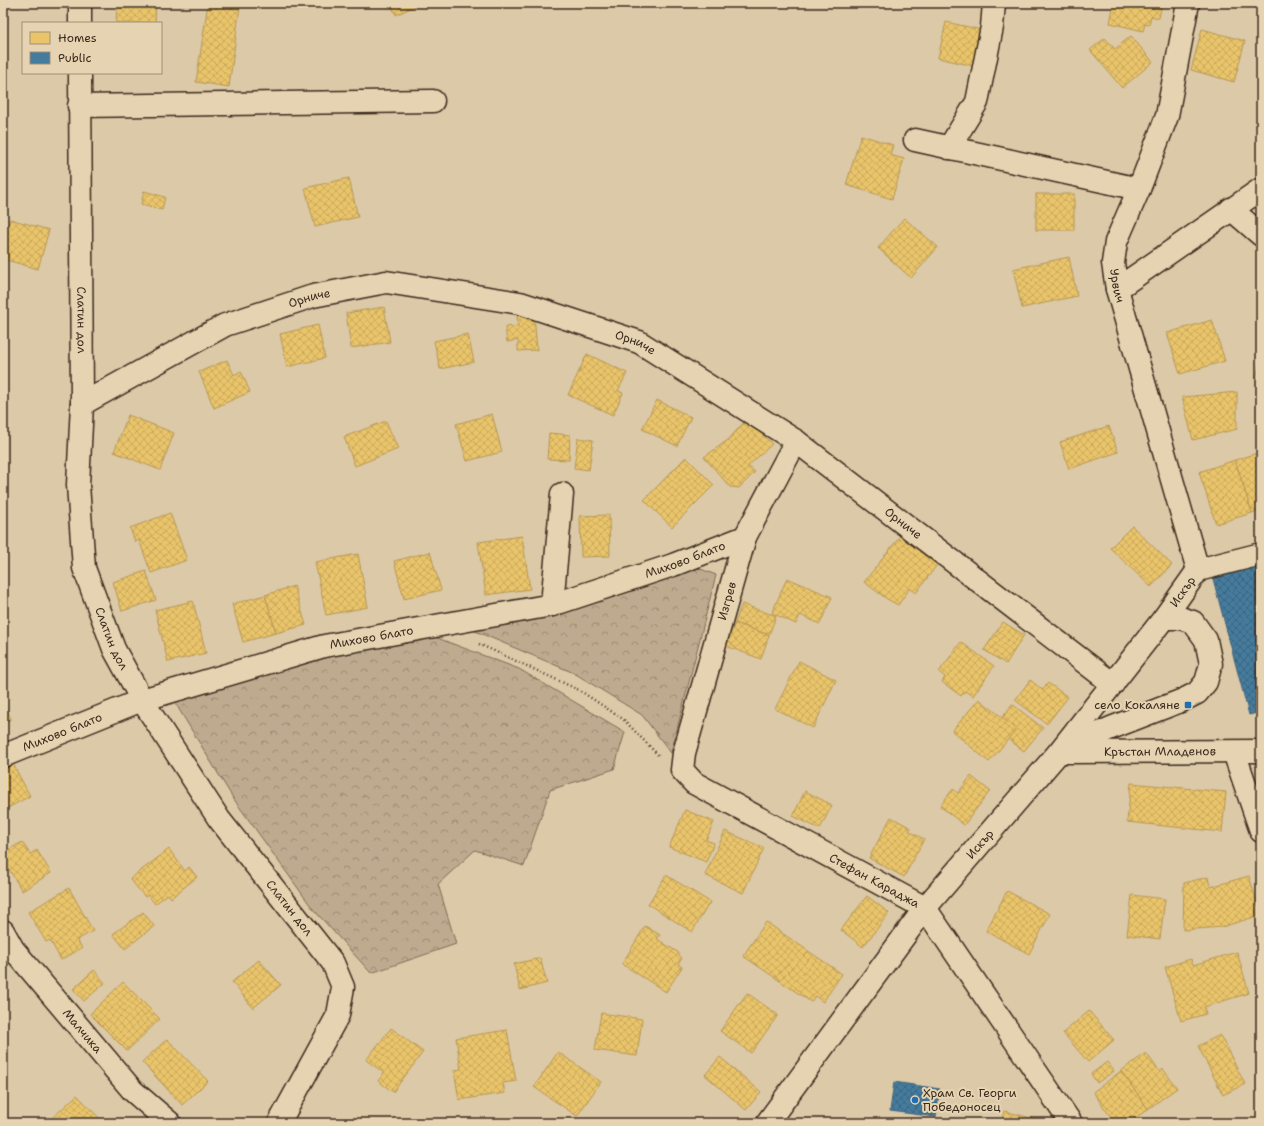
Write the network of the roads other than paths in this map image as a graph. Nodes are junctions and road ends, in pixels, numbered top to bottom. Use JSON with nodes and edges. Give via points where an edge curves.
{"nodes":[{"id":1,"x":80,"y":3,"type":"edge"},
{"id":2,"x":994,"y":3,"type":"edge"},
{"id":3,"x":1188,"y":3,"type":"edge"},
{"id":4,"x":80,"y":22,"type":"edge"},
{"id":5,"x":80,"y":74,"type":"edge"},
{"id":6,"x":433,"y":101,"type":"dead end"},
{"id":7,"x":80,"y":106,"type":"junction"},
{"id":8,"x":915,"y":140,"type":"dead end"},
{"id":9,"x":949,"y":148,"type":"junction"},
{"id":10,"x":1139,"y":189,"type":"junction"},
{"id":11,"x":1261,"y":189,"type":"edge"},
{"id":12,"x":1231,"y":209,"type":"junction"},
{"id":13,"x":1261,"y":235,"type":"edge"},
{"id":14,"x":1117,"y":289,"type":"junction"},
{"id":15,"x":82,"y":404,"type":"junction"},
{"id":16,"x":796,"y":441,"type":"junction"},
{"id":17,"x":562,"y":494,"type":"dead end"},
{"id":18,"x":745,"y":537,"type":"junction"},
{"id":19,"x":1261,"y":554,"type":"edge"},
{"id":20,"x":1198,"y":570,"type":"junction"},
{"id":21,"x":552,"y":605,"type":"junction"},
{"id":22,"x":1164,"y":618,"type":"junction"},
{"id":23,"x":1113,"y":684,"type":"junction"},
{"id":24,"x":142,"y":700,"type":"junction"},
{"id":25,"x":1261,"y":751,"type":"edge"},
{"id":26,"x":1059,"y":752,"type":"junction"},
{"id":27,"x":1234,"y":752,"type":"junction"},
{"id":28,"x":3,"y":756,"type":"edge"},
{"id":29,"x":682,"y":770,"type":"joint"},
{"id":30,"x":1261,"y":831,"type":"edge"},
{"id":31,"x":925,"y":908,"type":"junction"},
{"id":32,"x":3,"y":931,"type":"edge"},
{"id":33,"x":170,"y":1123,"type":"edge"},
{"id":34,"x":280,"y":1123,"type":"edge"},
{"id":35,"x":768,"y":1123,"type":"edge"},
{"id":36,"x":1071,"y":1123,"type":"edge"}],
"edges":[{"from":1,"to":4,"type":"street"},
{"from":2,"to":9,"type":"street","via":[[992,27],[977,102]]},
{"from":3,"to":10,"type":"street","name":"Урвич","via":[[1167,116]]},
{"from":5,"to":7,"type":"street","name":"Слатин дол"},
{"from":6,"to":7,"type":"street"},
{"from":7,"to":15,"type":"street","name":"Слатин дол"},
{"from":8,"to":9,"type":"street"},
{"from":9,"to":10,"type":"street"},
{"from":10,"to":14,"type":"street","name":"Урвич","via":[[1116,242],[1113,263]]},
{"from":11,"to":12,"type":"street"},
{"from":12,"to":13,"type":"street"},
{"from":12,"to":14,"type":"street"},
{"from":14,"to":20,"type":"street","name":"Урвич"},
{"from":15,"to":16,"type":"street","name":"Орниче","via":[[225,325],[313,296],[386,282],[520,303],[639,342]]},
{"from":15,"to":24,"type":"street","name":"Слатин дол","via":[[78,485],[84,568],[114,649]]},
{"from":16,"to":18,"type":"street","name":"Изгрев"},
{"from":16,"to":23,"type":"street","name":"Орниче"},
{"from":17,"to":21,"type":"street"},
{"from":18,"to":21,"type":"street","name":"Михово блато","via":[[673,565]]},
{"from":18,"to":29,"type":"street","name":"Изгрев","via":[[684,753]]},
{"from":19,"to":20,"type":"street"},
{"from":20,"to":22,"type":"street","name":"Искър"},
{"from":21,"to":24,"type":"street","name":"Михово блато","via":[[324,646]]},
{"from":22,"to":23,"type":"street","name":"Искър"},
{"from":22,"to":26,"type":"street","via":[[1180,618],[1193,622],[1206,640],[1211,664],[1206,682],[1197,693],[1183,700],[1111,728]]},
{"from":23,"to":26,"type":"street","name":"Искър"},
{"from":24,"to":28,"type":"street","name":"Михово блато"},
{"from":24,"to":34,"type":"street","name":"Слатин дол","via":[[218,819],[333,963],[343,987],[338,1014]]},
{"from":25,"to":27,"type":"street","name":"Кръстан Младенов"},
{"from":26,"to":27,"type":"street","name":"Кръстан Младенов"},
{"from":26,"to":31,"type":"street","name":"Искър"},
{"from":27,"to":30,"type":"street"},
{"from":29,"to":31,"type":"street","name":"Стефан Караджа","via":[[694,783]]},
{"from":31,"to":35,"type":"street","name":"Искър"},
{"from":31,"to":36,"type":"street","name":"Стефан Караджа"},
{"from":32,"to":33,"type":"street","name":"Малчика","via":[[13,949],[133,1090]]}]}
